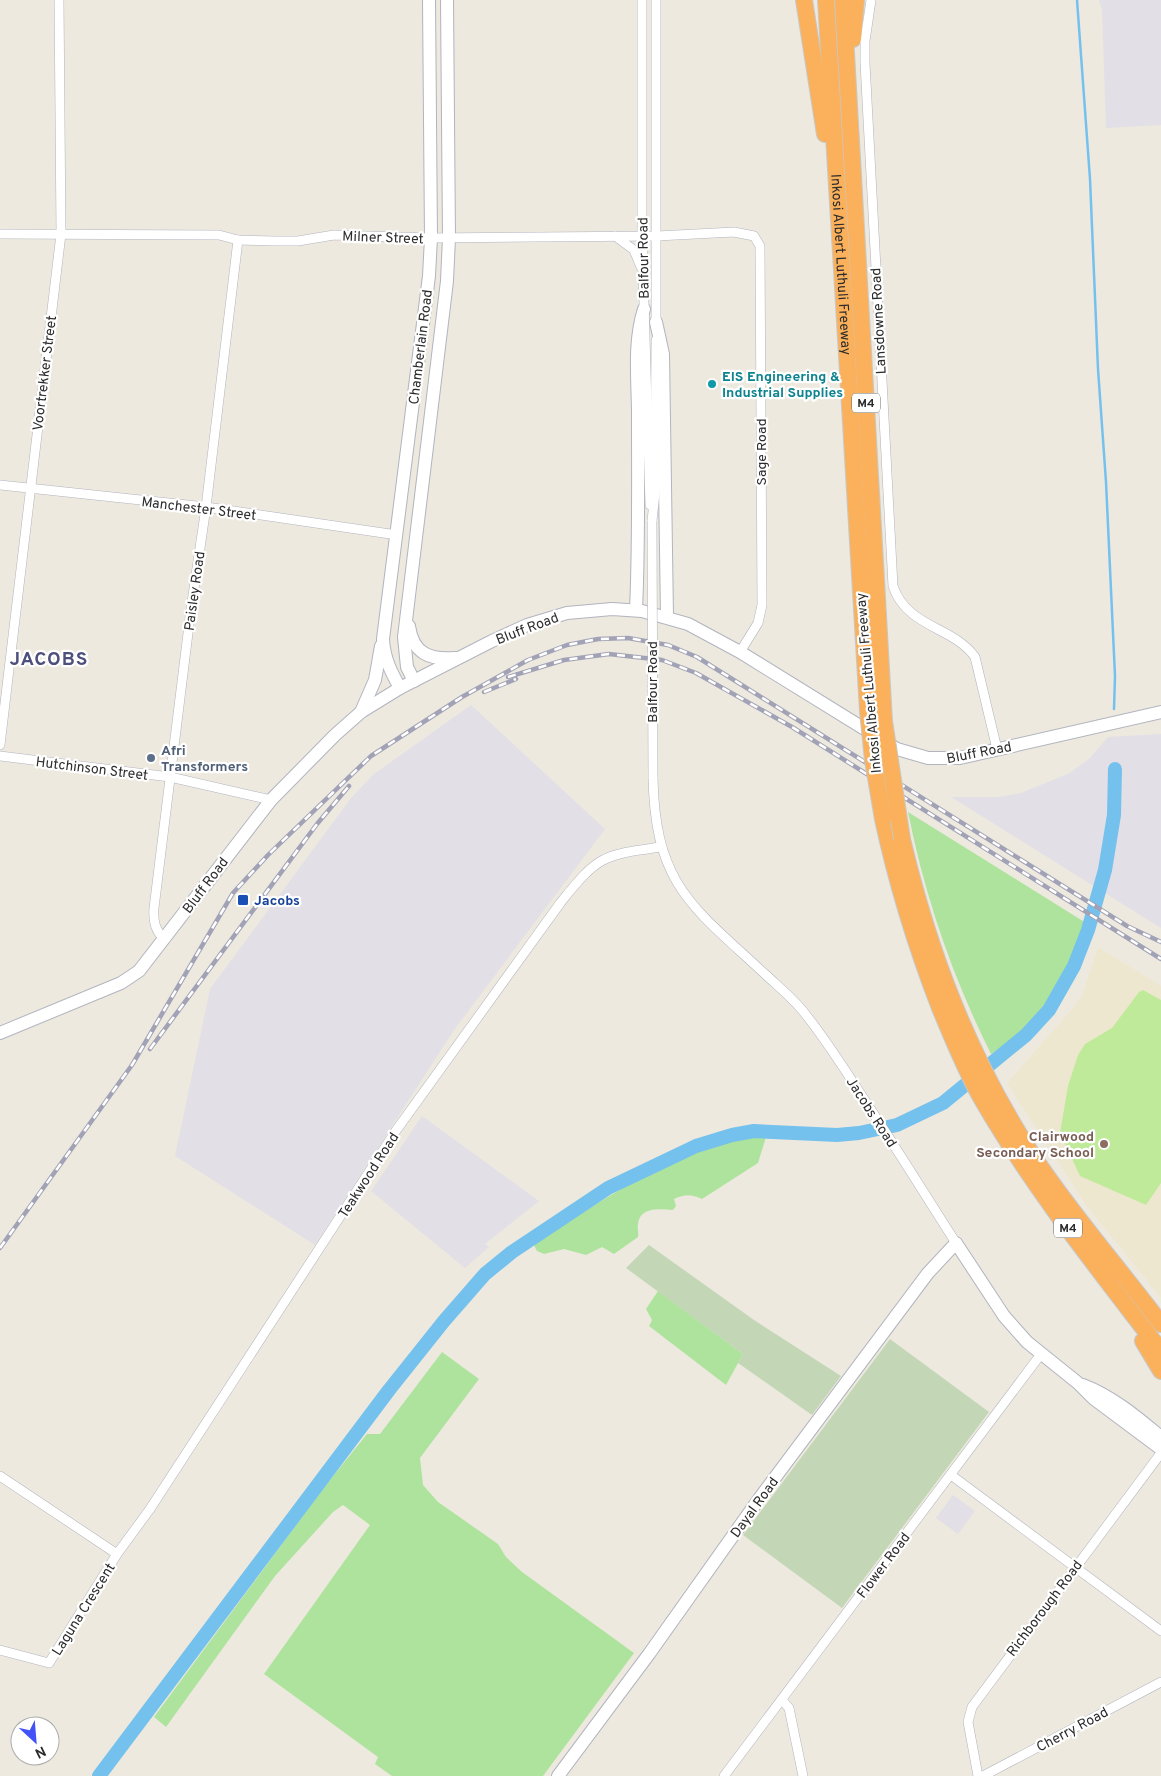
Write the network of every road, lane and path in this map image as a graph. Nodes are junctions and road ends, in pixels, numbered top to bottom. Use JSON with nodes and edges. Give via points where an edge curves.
{"nodes":[{"id":1,"x":59,"y":0,"type":"edge"},
{"id":2,"x":429,"y":0,"type":"edge"},
{"id":3,"x":448,"y":0,"type":"edge"},
{"id":4,"x":642,"y":0,"type":"edge"},
{"id":5,"x":656,"y":0,"type":"edge"},
{"id":6,"x":804,"y":0,"type":"edge"},
{"id":7,"x":826,"y":0,"type":"edge"},
{"id":8,"x":843,"y":0,"type":"edge"},
{"id":9,"x":856,"y":0,"type":"edge"},
{"id":10,"x":871,"y":0,"type":"edge"},
{"id":11,"x":642,"y":79,"type":"junction"},
{"id":12,"x":657,"y":79,"type":"junction"},
{"id":13,"x":848,"y":86,"type":"junction"},
{"id":14,"x":840,"y":224,"type":"junction"},
{"id":15,"x":0,"y":234,"type":"edge"},
{"id":16,"x":61,"y":234,"type":"junction"},
{"id":17,"x":615,"y":236,"type":"junction"},
{"id":18,"x":642,"y":236,"type":"junction"},
{"id":19,"x":657,"y":236,"type":"junction"},
{"id":20,"x":431,"y":238,"type":"junction"},
{"id":21,"x":450,"y":238,"type":"junction"},
{"id":22,"x":238,"y":240,"type":"junction"},
{"id":23,"x":760,"y":246,"type":"joint"},
{"id":24,"x":644,"y":279,"type":"junction"},
{"id":25,"x":644,"y":309,"type":"junction"},
{"id":26,"x":656,"y":322,"type":"junction"},
{"id":27,"x":0,"y":485,"type":"edge"},
{"id":28,"x":31,"y":490,"type":"junction"},
{"id":29,"x":206,"y":507,"type":"junction"},
{"id":30,"x":652,"y":518,"type":"junction"},
{"id":31,"x":397,"y":535,"type":"junction"},
{"id":32,"x":636,"y":610,"type":"junction"},
{"id":33,"x":407,"y":616,"type":"junction"},
{"id":34,"x":667,"y":616,"type":"junction"},
{"id":35,"x":383,"y":638,"type":"junction"},
{"id":36,"x":740,"y":652,"type":"junction"},
{"id":37,"x":460,"y":658,"type":"junction"},
{"id":38,"x":414,"y":681,"type":"junction"},
{"id":39,"x":400,"y":688,"type":"junction"},
{"id":40,"x":361,"y":712,"type":"junction"},
{"id":41,"x":1157,"y":713,"type":"edge"},
{"id":42,"x":0,"y":745,"type":"edge"},
{"id":43,"x":997,"y":749,"type":"junction"},
{"id":44,"x":0,"y":756,"type":"edge"},
{"id":45,"x":170,"y":777,"type":"junction"},
{"id":46,"x":271,"y":800,"type":"junction"},
{"id":47,"x":661,"y":847,"type":"junction"},
{"id":48,"x":164,"y":939,"type":"junction"},
{"id":49,"x":0,"y":1033,"type":"edge"},
{"id":50,"x":973,"y":1065,"type":"junction"},
{"id":51,"x":989,"y":1096,"type":"junction"},
{"id":52,"x":956,"y":1242,"type":"junction"},
{"id":53,"x":1107,"y":1280,"type":"junction"},
{"id":54,"x":1158,"y":1319,"type":"edge"},
{"id":55,"x":1161,"y":1351,"type":"edge"},
{"id":56,"x":1041,"y":1354,"type":"junction"},
{"id":57,"x":1161,"y":1371,"type":"edge"},
{"id":58,"x":1078,"y":1383,"type":"junction"},
{"id":59,"x":1161,"y":1437,"type":"edge"},
{"id":60,"x":1161,"y":1449,"type":"edge"},
{"id":61,"x":1161,"y":1453,"type":"edge"},
{"id":62,"x":951,"y":1475,"type":"junction"},
{"id":63,"x":0,"y":1476,"type":"edge"},
{"id":64,"x":117,"y":1554,"type":"junction"},
{"id":65,"x":1075,"y":1566,"type":"junction"},
{"id":66,"x":1161,"y":1631,"type":"edge"},
{"id":67,"x":0,"y":1650,"type":"edge"},
{"id":68,"x":1161,"y":1682,"type":"edge"},
{"id":69,"x":782,"y":1700,"type":"junction"},
{"id":70,"x":558,"y":1776,"type":"edge"},
{"id":71,"x":724,"y":1776,"type":"edge"},
{"id":72,"x":803,"y":1776,"type":"edge"},
{"id":73,"x":978,"y":1776,"type":"edge"},
{"id":74,"x":983,"y":1776,"type":"edge"}],
"edges":[{"from":1,"to":16,"type":"street","name":"Voortrekker Street"},
{"from":2,"to":20,"type":"street","name":"Chamberlain Road"},
{"from":3,"to":21,"type":"street","name":"Chamberlain Road"},
{"from":4,"to":11,"type":"street","name":"Balfour Road"},
{"from":5,"to":12,"type":"street","name":"Balfour Road"},
{"from":6,"to":14,"type":"highway"},
{"from":7,"to":14,"type":"highway","name":"Inkosi Albert Luthuli Freeway","number":"M4"},
{"from":8,"to":13,"type":"highway","name":"Inkosi Albert Luthuli Freeway","number":"M4"},
{"from":9,"to":13,"type":"highway"},
{"from":10,"to":43,"type":"street","name":"Lansdowne Road","via":[[865,64],[893,586],[912,614],[965,646],[975,657]]},
{"from":11,"to":12,"type":"street"},
{"from":11,"to":18,"type":"street","name":"Balfour Road"},
{"from":12,"to":19,"type":"street","name":"Balfour Road"},
{"from":13,"to":50,"type":"highway","name":"Inkosi Albert Luthuli Freeway","number":"M4","bridge":true,"via":[[884,721],[902,840],[925,928]]},
{"from":14,"to":50,"type":"highway","name":"Inkosi Albert Luthuli Freeway","number":"M4","bridge":true,"via":[[873,760],[893,868],[924,966]]},
{"from":15,"to":16,"type":"street","name":"Milner Street"},
{"from":16,"to":22,"type":"street","name":"Milner Street","via":[[219,235]]},
{"from":16,"to":28,"type":"street","name":"Voortrekker Street"},
{"from":17,"to":18,"type":"street","name":"Milner Street"},
{"from":17,"to":21,"type":"street","name":"Milner Street"},
{"from":17,"to":24,"type":"street","via":[[634,250]]},
{"from":18,"to":19,"type":"street","name":"Milner Street"},
{"from":18,"to":24,"type":"street","name":"Balfour Road"},
{"from":19,"to":23,"type":"street","name":"Milner Street","via":[[734,232],[754,236]]},
{"from":19,"to":26,"type":"street","name":"Balfour Road"},
{"from":20,"to":21,"type":"street","name":"Milner Street"},
{"from":20,"to":22,"type":"street","name":"Milner Street","via":[[334,235],[298,241]]},
{"from":20,"to":31,"type":"street","name":"Chamberlain Road"},
{"from":21,"to":33,"type":"street","name":"Chamberlain Road","via":[[443,327]]},
{"from":22,"to":29,"type":"street","name":"Paisley Road"},
{"from":23,"to":36,"type":"street","name":"Sage Road","via":[[762,605],[758,622]]},
{"from":24,"to":25,"type":"street","name":"Balfour Road"},
{"from":25,"to":30,"type":"street","name":"Balfour Road","via":[[648,494]]},
{"from":25,"to":32,"type":"street","via":[[639,322],[637,363]]},
{"from":26,"to":30,"type":"street","name":"Balfour Road"},
{"from":26,"to":34,"type":"street","via":[[663,354]]},
{"from":27,"to":28,"type":"street","name":"Manchester Street"},
{"from":28,"to":29,"type":"street","name":"Manchester Street"},
{"from":28,"to":42,"type":"street","name":"Voortrekker Street"},
{"from":29,"to":31,"type":"street","name":"Manchester Street"},
{"from":29,"to":45,"type":"street","name":"Paisley Road"},
{"from":30,"to":47,"type":"street","name":"Balfour Road","bridge":true,"via":[[653,778]]},
{"from":31,"to":35,"type":"street","name":"Chamberlain Road"},
{"from":32,"to":34,"type":"street","name":"Bluff Road"},
{"from":32,"to":37,"type":"street","name":"Bluff Road","via":[[567,612],[527,625]]},
{"from":33,"to":37,"type":"street","via":[[413,641],[420,650],[439,659]]},
{"from":33,"to":38,"type":"street","name":"Chamberlain Road","via":[[404,650]]},
{"from":34,"to":36,"type":"street","name":"Bluff Road","via":[[706,631]]},
{"from":35,"to":39,"type":"street","name":"Chamberlain Road","via":[[389,669]]},
{"from":35,"to":40,"type":"street","via":[[375,680]]},
{"from":36,"to":43,"type":"street","name":"Bluff Road","via":[[897,749],[943,759]]},
{"from":37,"to":38,"type":"street","name":"Bluff Road"},
{"from":38,"to":39,"type":"street","name":"Bluff Road"},
{"from":39,"to":40,"type":"street","name":"Bluff Road"},
{"from":40,"to":46,"type":"street","name":"Bluff Road"},
{"from":41,"to":43,"type":"street","name":"Bluff Road"},
{"from":44,"to":45,"type":"street","name":"Hutchinson Street"},
{"from":45,"to":46,"type":"street","name":"Hutchinson Street"},
{"from":45,"to":48,"type":"street","name":"Paisley Road","via":[[154,920]]},
{"from":46,"to":48,"type":"street","name":"Bluff Road"},
{"from":47,"to":52,"type":"street","name":"Jacobs Road","via":[[669,869],[692,905],[802,1010],[833,1051]]},
{"from":47,"to":64,"type":"street","name":"Teakwood Road","via":[[617,853],[598,862],[584,873],[561,902],[395,1132]]},
{"from":48,"to":49,"type":"street","name":"Bluff Road","via":[[132,977]]},
{"from":50,"to":51,"type":"highway","name":"Inkosi Albert Luthuli Freeway","number":"M4"},
{"from":51,"to":53,"type":"highway","name":"Inkosi Albert Luthuli Freeway","number":"M4","via":[[1021,1164]]},
{"from":51,"to":54,"type":"highway","name":"Inkosi Albert Luthuli Freeway","number":"M4"},
{"from":52,"to":56,"type":"street","name":"Jacobs Road","via":[[1004,1316]]},
{"from":52,"to":70,"type":"street","name":"Dayal Road","via":[[928,1273],[759,1499]]},
{"from":53,"to":55,"type":"highway","name":"Inkosi Albert Luthuli Freeway","number":"M4"},
{"from":53,"to":57,"type":"highway"},
{"from":56,"to":58,"type":"street","name":"Jacobs Road"},
{"from":56,"to":62,"type":"street","name":"Flower Road"},
{"from":58,"to":59,"type":"street","name":"Jacobs Road","via":[[1098,1391]]},
{"from":58,"to":60,"type":"street","name":"Jacobs Road","via":[[1094,1399]]},
{"from":61,"to":65,"type":"street","name":"Richborough Road"},
{"from":62,"to":65,"type":"street"},
{"from":62,"to":69,"type":"street","name":"Flower Road"},
{"from":63,"to":64,"type":"street","name":"Laguna Crescent"},
{"from":64,"to":67,"type":"street","name":"Laguna Crescent","via":[[49,1663]]},
{"from":65,"to":66,"type":"street"},
{"from":65,"to":73,"type":"street","name":"Richborough Road","via":[[972,1706],[968,1722]]},
{"from":68,"to":74,"type":"street","name":"Cherry Road"},
{"from":69,"to":71,"type":"street","name":"Flower Road"},
{"from":69,"to":72,"type":"street","via":[[789,1708]]}]}
